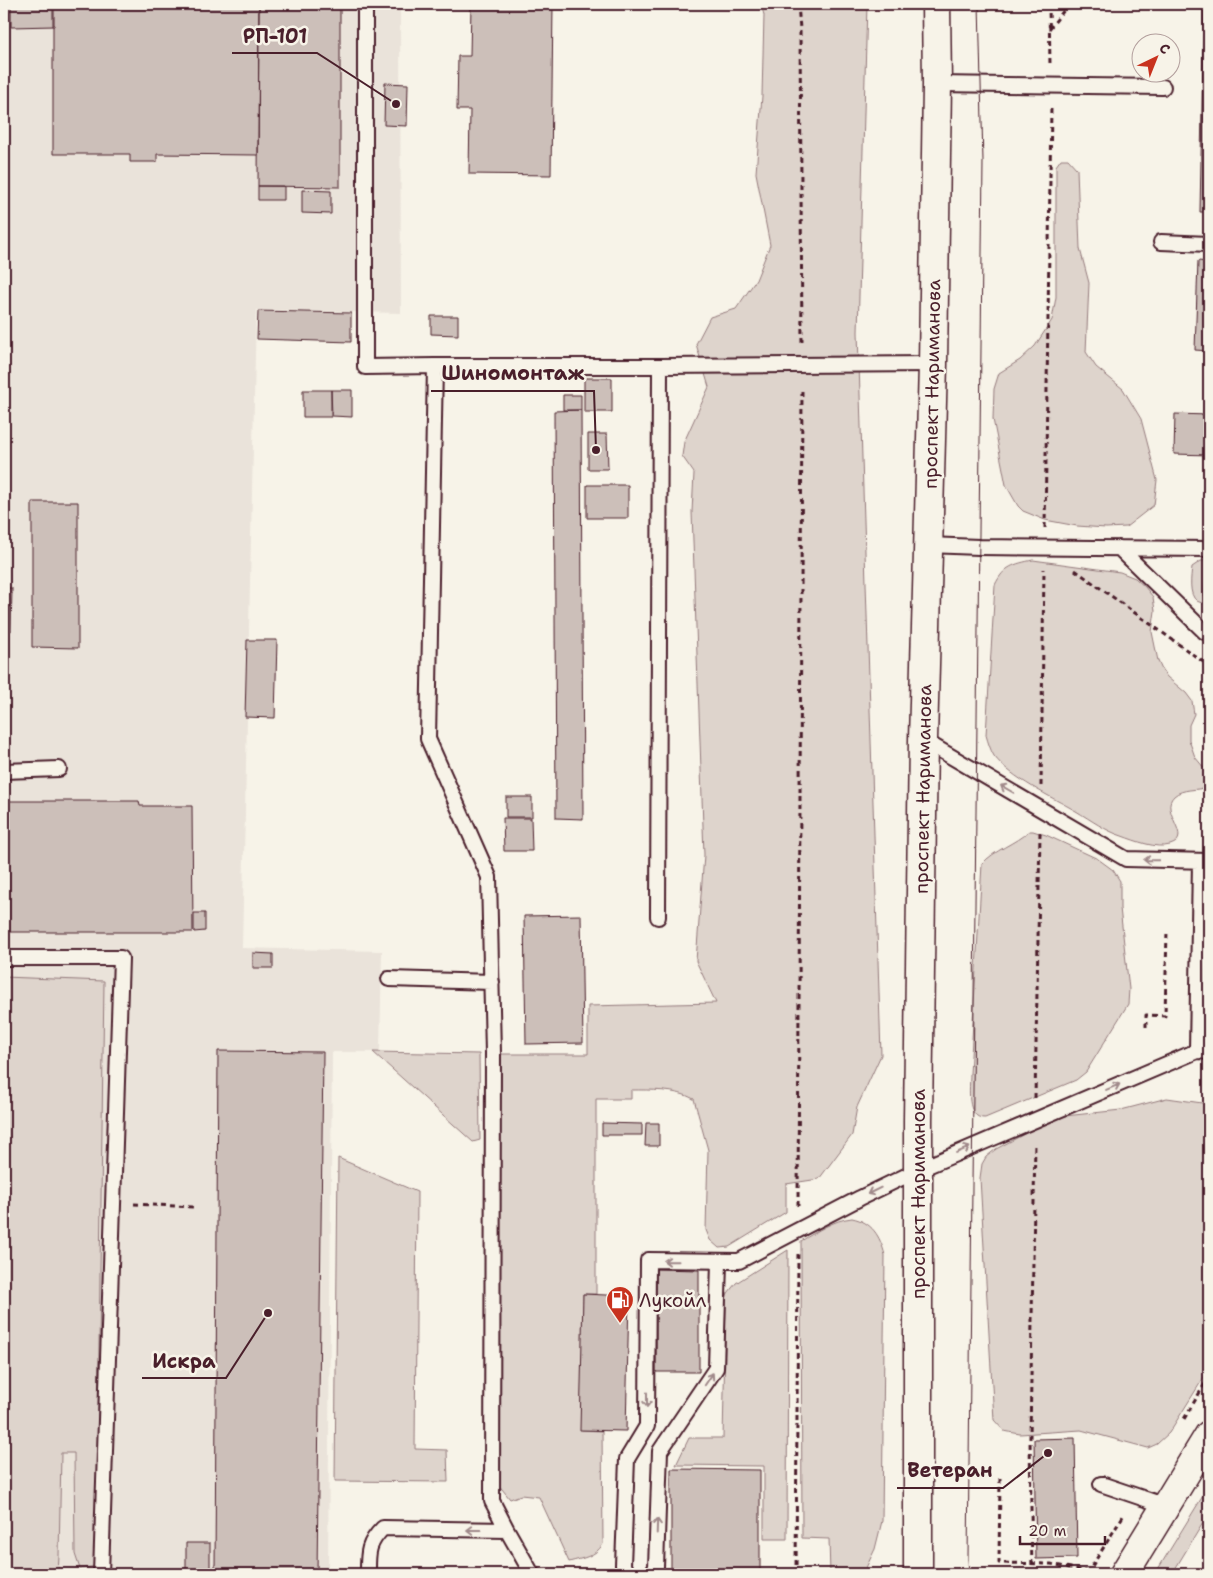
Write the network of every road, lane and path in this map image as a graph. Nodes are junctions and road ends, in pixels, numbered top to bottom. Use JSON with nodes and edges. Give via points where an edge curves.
{"nodes":[{"id":1,"x":365,"y":4,"type":"edge"},
{"id":2,"x":798,"y":4,"type":"edge"},
{"id":3,"x":936,"y":4,"type":"edge"},
{"id":4,"x":1069,"y":4,"type":"edge"},
{"id":5,"x":1049,"y":29,"type":"dead end"},
{"id":6,"x":937,"y":84,"type":"junction"},
{"id":7,"x":1163,"y":87,"type":"dead end"},
{"id":8,"x":1161,"y":242,"type":"dead end"},
{"id":9,"x":1209,"y":244,"type":"edge"},
{"id":10,"x":933,"y":364,"type":"junction"},
{"id":11,"x":802,"y":365,"type":"junction"},
{"id":12,"x":436,"y":366,"type":"junction"},
{"id":13,"x":660,"y":366,"type":"junction"},
{"id":14,"x":928,"y":545,"type":"junction"},
{"id":15,"x":1044,"y":548,"type":"junction"},
{"id":16,"x":1119,"y":548,"type":"junction"},
{"id":17,"x":1209,"y":549,"type":"edge"},
{"id":18,"x":1209,"y":632,"type":"edge"},
{"id":19,"x":1209,"y":666,"type":"edge"},
{"id":20,"x":923,"y":740,"type":"junction"},
{"id":21,"x":59,"y":769,"type":"dead end"},
{"id":22,"x":4,"y":770,"type":"edge"},
{"id":23,"x":1204,"y":861,"type":"edge"},
{"id":24,"x":658,"y":917,"type":"dead end"},
{"id":25,"x":1167,"y":930,"type":"dead end"},
{"id":26,"x":4,"y":958,"type":"edge"},
{"id":27,"x":389,"y":979,"type":"dead end"},
{"id":28,"x":492,"y":982,"type":"junction"},
{"id":29,"x":1146,"y":1027,"type":"dead end"},
{"id":30,"x":1203,"y":1052,"type":"edge"},
{"id":31,"x":918,"y":1170,"type":"junction"},
{"id":32,"x":113,"y":1203,"type":"junction"},
{"id":33,"x":194,"y":1207,"type":"dead end"},
{"id":34,"x":798,"y":1230,"type":"junction"},
{"id":35,"x":719,"y":1262,"type":"junction"},
{"id":36,"x":1209,"y":1435,"type":"edge"},
{"id":37,"x":1000,"y":1478,"type":"dead end"},
{"id":38,"x":1101,"y":1484,"type":"dead end"},
{"id":39,"x":1166,"y":1506,"type":"junction"},
{"id":40,"x":507,"y":1530,"type":"junction"},
{"id":41,"x":1031,"y":1564,"type":"junction"},
{"id":42,"x":101,"y":1574,"type":"edge"},
{"id":43,"x":368,"y":1574,"type":"edge"},
{"id":44,"x":532,"y":1574,"type":"edge"},
{"id":45,"x":627,"y":1574,"type":"edge"},
{"id":46,"x":652,"y":1574,"type":"edge"},
{"id":47,"x":796,"y":1574,"type":"edge"},
{"id":48,"x":918,"y":1574,"type":"edge"},
{"id":49,"x":1032,"y":1574,"type":"edge"},
{"id":50,"x":1087,"y":1574,"type":"edge"},
{"id":51,"x":1124,"y":1574,"type":"edge"}],
"edges":[{"from":1,"to":12,"type":"lane","via":[[365,367]]},
{"from":2,"to":11,"type":"path"},
{"from":3,"to":6,"type":"main road","name":"проспект Нариманова"},
{"from":4,"to":5,"type":"path"},
{"from":6,"to":7,"type":"lane"},
{"from":6,"to":10,"type":"main road","name":"проспект Нариманова"},
{"from":8,"to":9,"type":"lane"},
{"from":10,"to":11,"type":"lane"},
{"from":10,"to":14,"type":"main road","name":"проспект Нариманова"},
{"from":11,"to":13,"type":"lane"},
{"from":11,"to":34,"type":"path"},
{"from":12,"to":13,"type":"lane"},
{"from":12,"to":28,"type":"lane","via":[[428,739],[489,877]]},
{"from":13,"to":24,"type":"lane"},
{"from":14,"to":15,"type":"lane"},
{"from":14,"to":20,"type":"main road","name":"проспект Нариманова"},
{"from":15,"to":16,"type":"lane"},
{"from":15,"to":19,"type":"path"},
{"from":16,"to":17,"type":"lane"},
{"from":16,"to":18,"type":"lane"},
{"from":23,"to":20,"type":"lane","one_way":true,"via":[[1126,859]]},
{"from":20,"to":31,"type":"main road","name":"проспект Нариманова"},
{"from":21,"to":22,"type":"lane"},
{"from":23,"to":30,"type":"lane"},
{"from":25,"to":29,"type":"path","via":[[1165,1016],[1146,1016]]},
{"from":26,"to":32,"type":"lane","via":[[121,958]]},
{"from":27,"to":28,"type":"lane"},
{"from":28,"to":40,"type":"lane","via":[[492,1501]]},
{"from":31,"to":30,"type":"lane","one_way":true},
{"from":31,"to":34,"type":"lane","one_way":true},
{"from":31,"to":48,"type":"main road","name":"проспект Нариманова"},
{"from":32,"to":33,"type":"path"},
{"from":32,"to":42,"type":"lane"},
{"from":34,"to":35,"type":"lane","via":[[739,1261]]},
{"from":34,"to":47,"type":"path"},
{"from":35,"to":45,"type":"lane","one_way":true,"via":[[648,1260],[646,1426],[627,1459],[623,1564]]},
{"from":46,"to":35,"type":"lane","one_way":true,"via":[[656,1567],[660,1451],[716,1368]]},
{"from":36,"to":39,"type":"main road"},
{"from":37,"to":41,"type":"path","via":[[1000,1563]]},
{"from":38,"to":39,"type":"lane"},
{"from":39,"to":51,"type":"main road"},
{"from":40,"to":43,"type":"lane","one_way":true,"via":[[383,1528],[372,1539]]},
{"from":40,"to":44,"type":"lane"},
{"from":41,"to":49,"type":"path"},
{"from":41,"to":50,"type":"path","via":[[1051,1564],[1089,1572]]}]}
